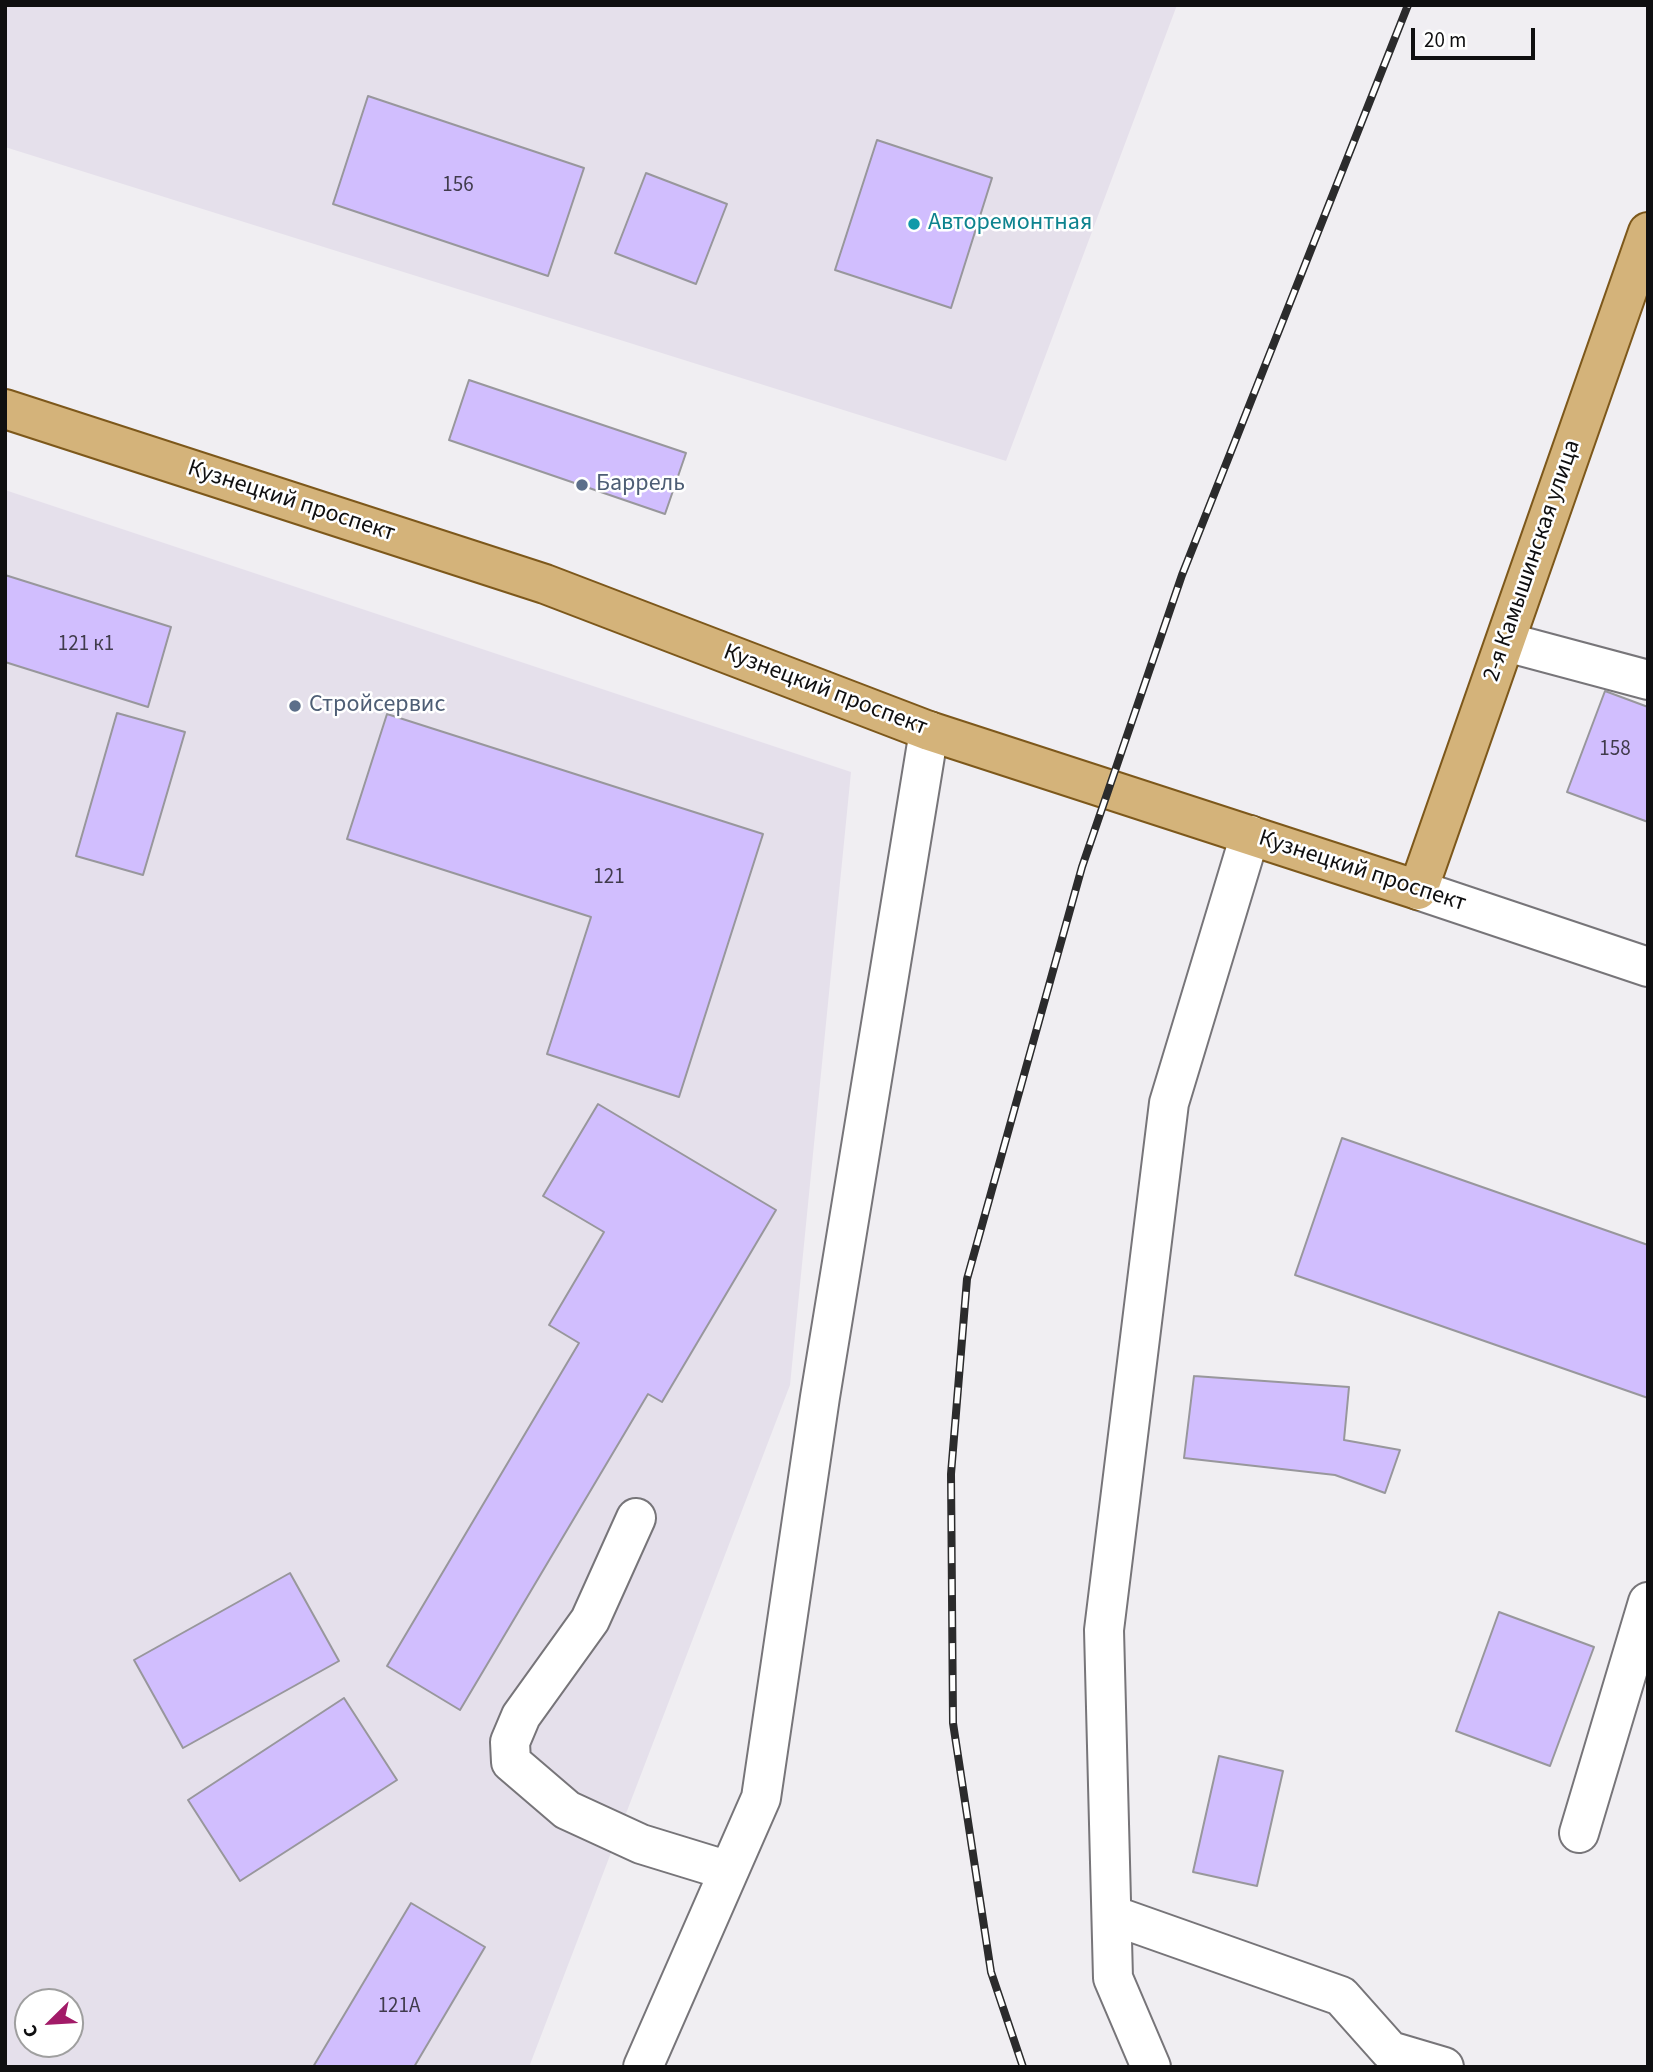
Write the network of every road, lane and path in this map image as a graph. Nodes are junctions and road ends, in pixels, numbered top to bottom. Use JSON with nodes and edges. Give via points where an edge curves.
{"nodes":[{"id":1,"x":1648,"y":232,"type":"edge"},
{"id":2,"x":5,"y":409,"type":"edge"},
{"id":3,"x":1506,"y":642,"type":"junction"},
{"id":4,"x":1648,"y":680,"type":"edge"},
{"id":5,"x":929,"y":731,"type":"junction"},
{"id":6,"x":1250,"y":835,"type":"junction"},
{"id":7,"x":1418,"y":890,"type":"junction"},
{"id":8,"x":1648,"y":967,"type":"edge"},
{"id":9,"x":636,"y":1518,"type":"dead end"},
{"id":10,"x":1648,"y":1602,"type":"edge"},
{"id":11,"x":1578,"y":1833,"type":"dead end"},
{"id":12,"x":729,"y":1871,"type":"junction"},
{"id":13,"x":1112,"y":1916,"type":"junction"},
{"id":14,"x":643,"y":2067,"type":"edge"},
{"id":15,"x":1151,"y":2067,"type":"edge"},
{"id":16,"x":1444,"y":2067,"type":"edge"}],
"edges":[{"from":1,"to":3,"type":"main road","name":"2-я Камышинская улица"},
{"from":2,"to":5,"type":"main road","name":"Кузнецкий проспект","via":[[545,584]]},
{"from":3,"to":4,"type":"street"},
{"from":3,"to":7,"type":"main road","name":"2-я Камышинская улица"},
{"from":5,"to":6,"type":"main road","name":"Кузнецкий проспект"},
{"from":5,"to":12,"type":"street","via":[[820,1397],[761,1798]]},
{"from":6,"to":7,"type":"main road","name":"Кузнецкий проспект"},
{"from":6,"to":13,"type":"street","via":[[1169,1103],[1104,1630]]},
{"from":7,"to":8,"type":"street","name":"Кузнецкий проспект"},
{"from":9,"to":12,"type":"street","via":[[590,1620],[521,1716],[510,1742],[511,1762],[567,1810],[641,1844]]},
{"from":10,"to":11,"type":"street"},
{"from":12,"to":14,"type":"street"},
{"from":13,"to":15,"type":"street","via":[[1113,1978]]},
{"from":13,"to":16,"type":"street","via":[[1341,1996],[1390,2051]]}]}
